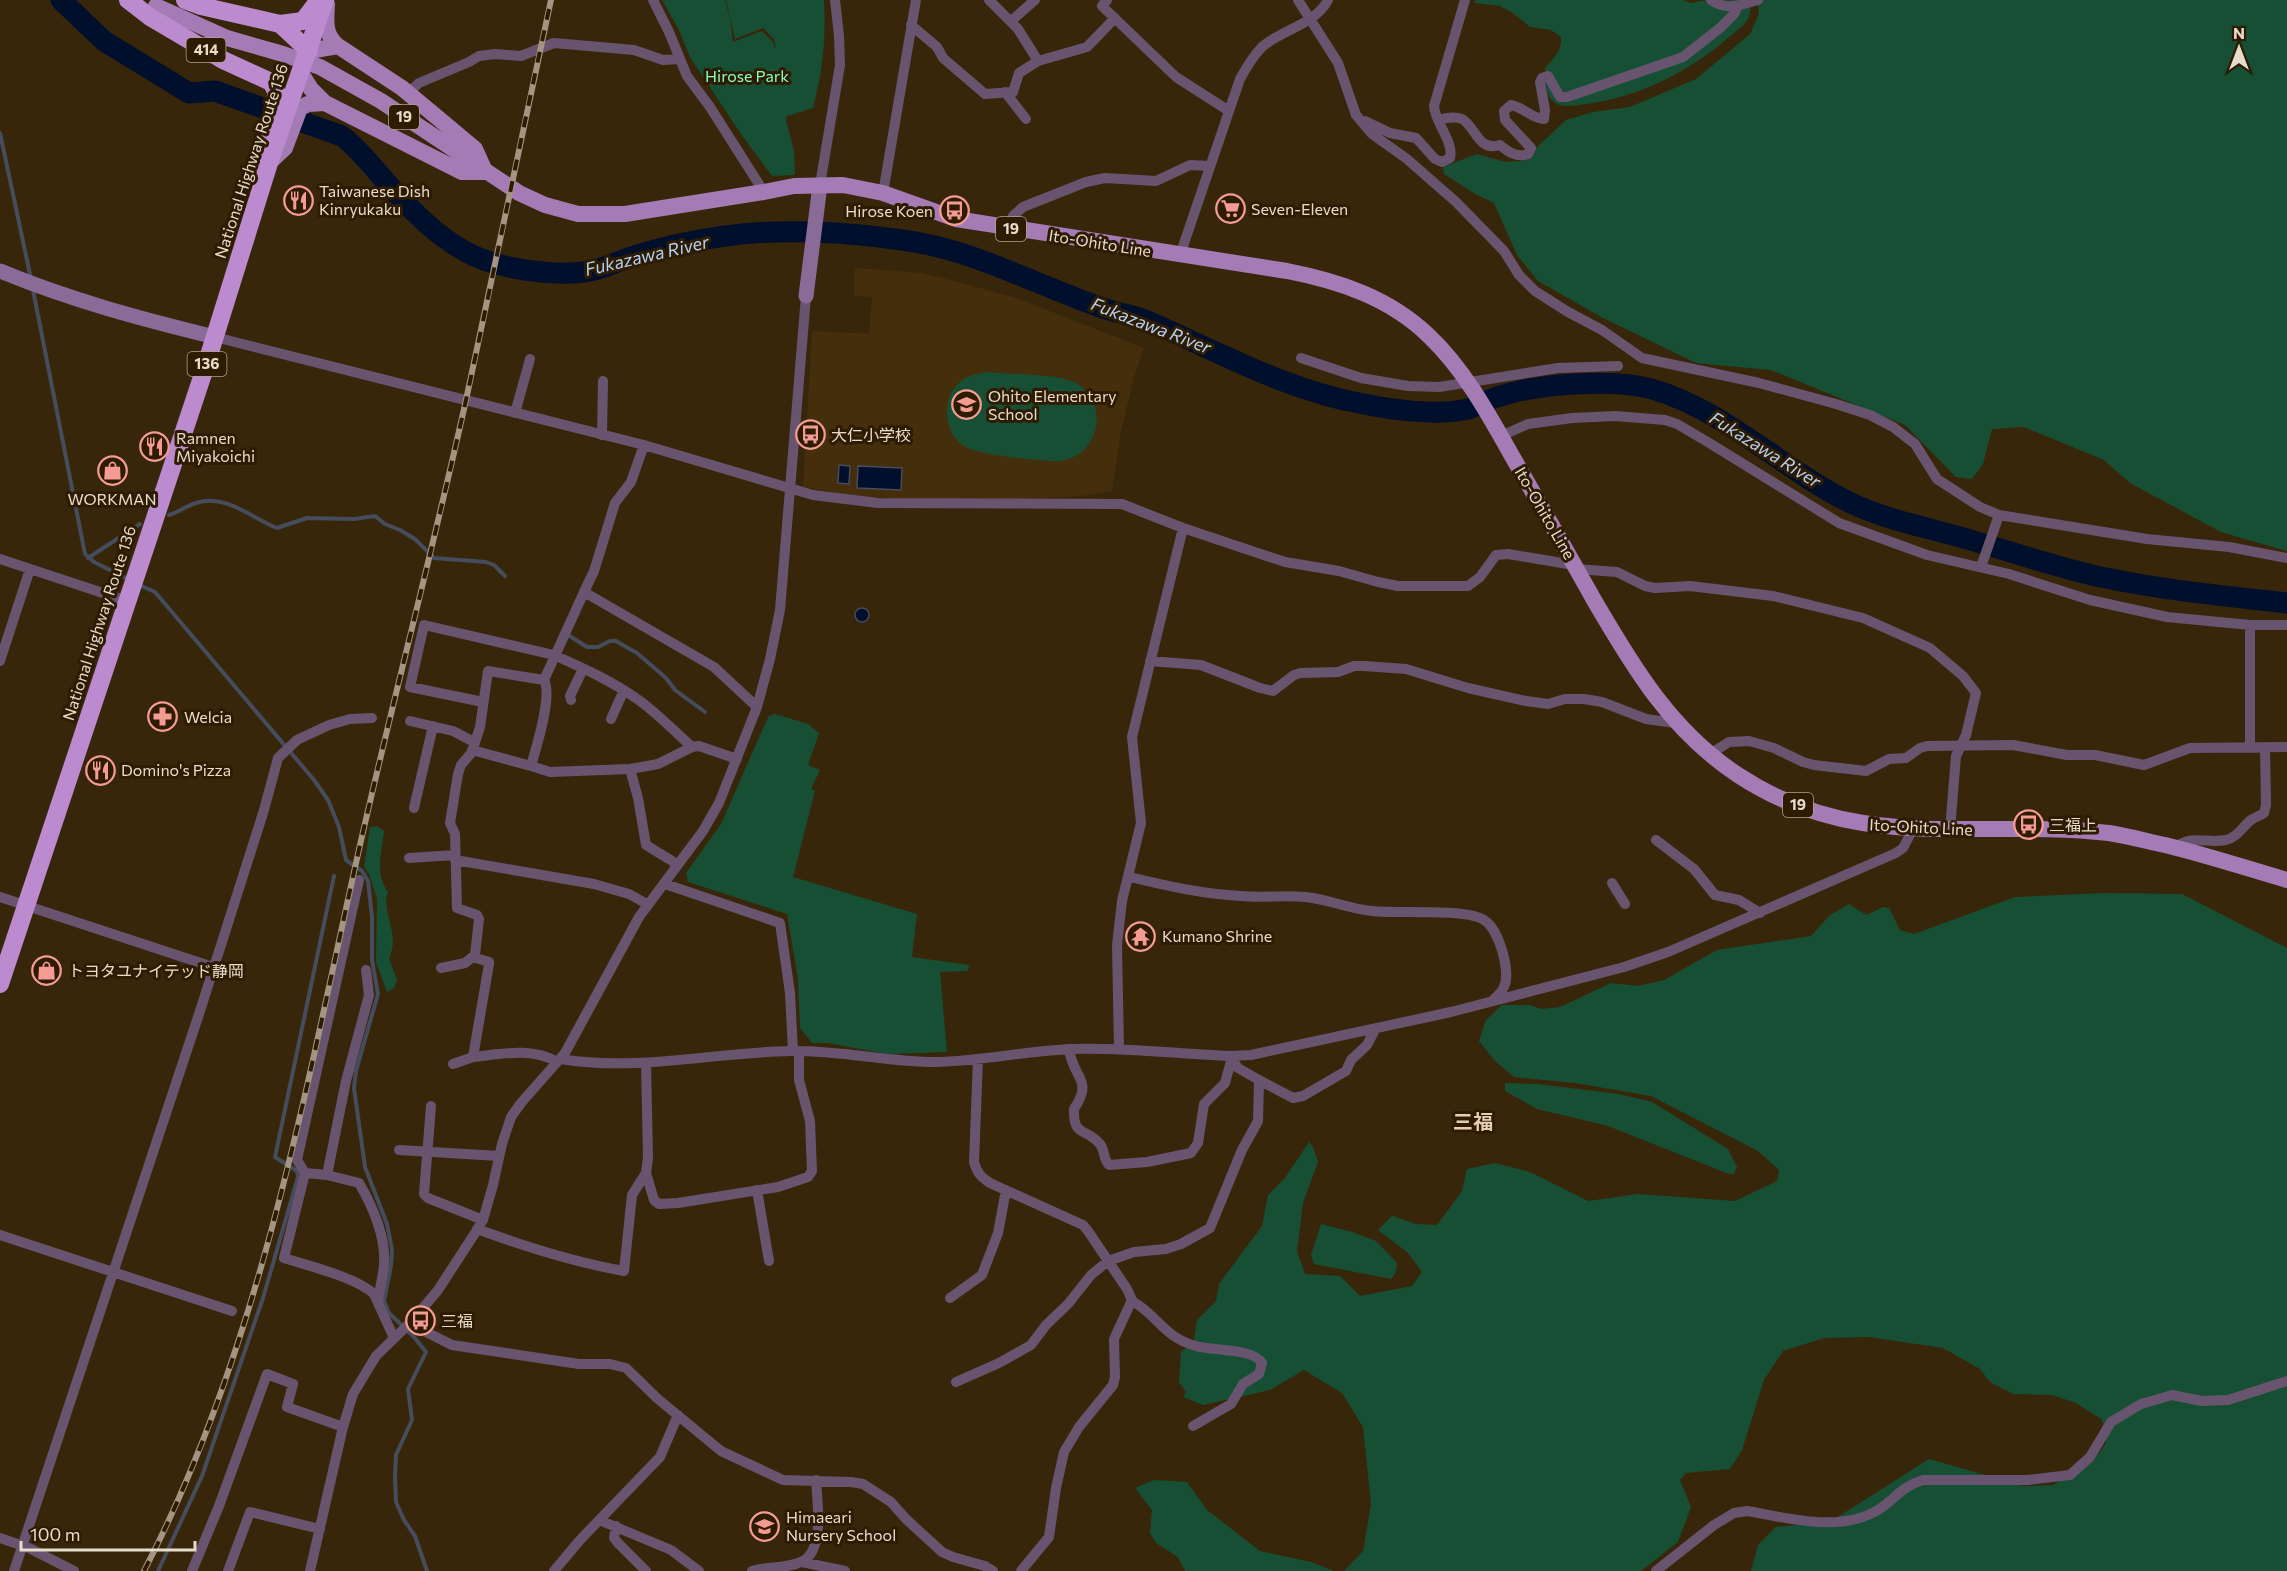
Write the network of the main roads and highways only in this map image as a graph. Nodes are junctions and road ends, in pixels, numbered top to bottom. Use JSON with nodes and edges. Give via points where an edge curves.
{"nodes":[{"id":1,"x":128,"y":0,"type":"edge"},
{"id":2,"x":185,"y":0,"type":"edge"},
{"id":3,"x":320,"y":0,"type":"edge"},
{"id":4,"x":326,"y":0,"type":"edge"},
{"id":5,"x":150,"y":3,"type":"edge"},
{"id":6,"x":280,"y":24,"type":"junction"},
{"id":7,"x":338,"y":46,"type":"junction"},
{"id":8,"x":309,"y":51,"type":"junction"},
{"id":9,"x":301,"y":73,"type":"junction"},
{"id":10,"x":325,"y":103,"type":"junction"},
{"id":11,"x":289,"y":105,"type":"junction"},
{"id":12,"x":486,"y":172,"type":"junction"},
{"id":13,"x":2287,"y":880,"type":"edge"},
{"id":14,"x":0,"y":984,"type":"edge"}],
"edges":[{"from":1,"to":11,"type":"highway","number":"414","via":[[223,60],[270,82]]},
{"from":2,"to":6,"type":"highway"},
{"from":3,"to":6,"type":"highway","via":[[303,21]]},
{"from":4,"to":7,"type":"main road","via":[[326,26]]},
{"from":4,"to":8,"type":"highway","name":"National Highway Route 136"},
{"from":5,"to":12,"type":"main road","number":"19","via":[[227,38],[320,67],[381,101]]},
{"from":6,"to":8,"type":"highway"},
{"from":7,"to":8,"type":"main road"},
{"from":7,"to":12,"type":"main road","via":[[408,93],[475,150]]},
{"from":8,"to":9,"type":"highway","name":"National Highway Route 136"},
{"from":9,"to":10,"type":"main road"},
{"from":9,"to":11,"type":"highway","name":"National Highway Route 136"},
{"from":10,"to":11,"type":"main road"},
{"from":10,"to":12,"type":"main road","via":[[462,172]]},
{"from":11,"to":14,"type":"highway","name":"National Highway Route 136","number":"136","via":[[272,152],[259,152],[260,193]]},
{"from":12,"to":13,"type":"main road","name":"Ito-Ohito Line","number":"19","via":[[545,205],[602,215],[794,186],[843,185],[883,193],[956,219],[1321,278],[1362,292],[1430,337],[1469,386],[1644,680],[1675,723],[1749,782],[1818,813],[1870,825],[2111,834]]}]}
